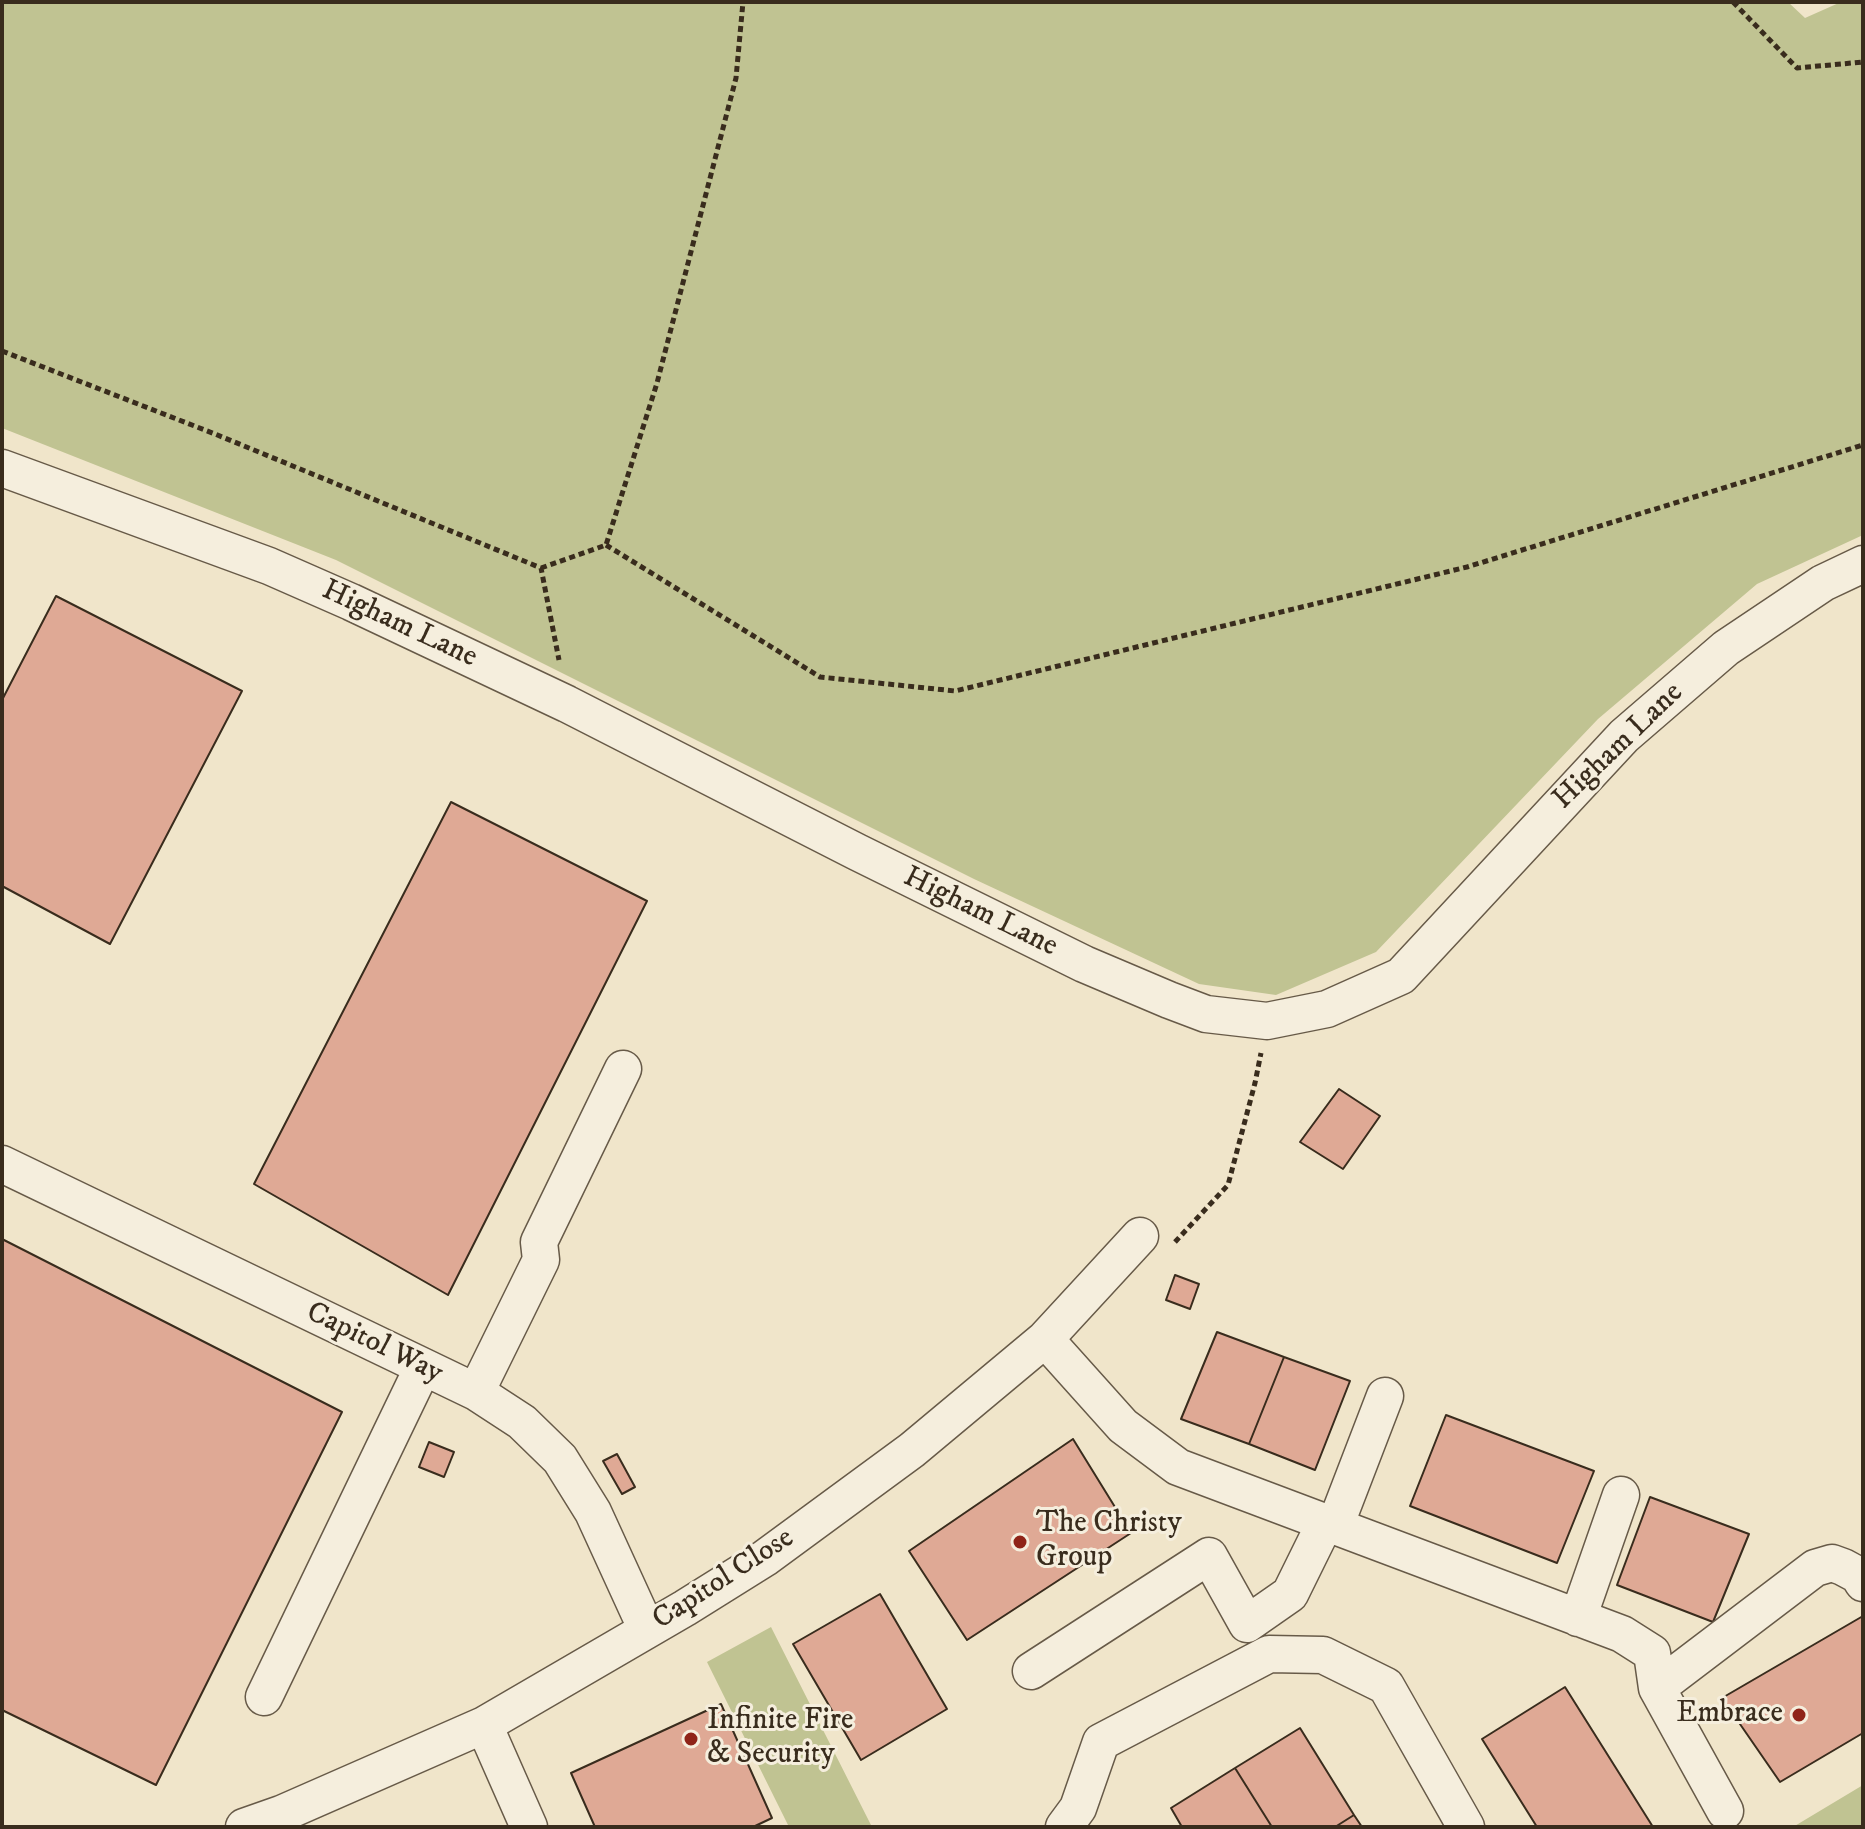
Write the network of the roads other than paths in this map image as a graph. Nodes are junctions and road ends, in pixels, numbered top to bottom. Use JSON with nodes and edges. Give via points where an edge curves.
{"nodes":[{"id":1,"x":2,"y":468,"type":"edge"},
{"id":2,"x":1863,"y":564,"type":"edge"},
{"id":3,"x":623,"y":1069,"type":"dead end"},
{"id":4,"x":2,"y":1164,"type":"edge"},
{"id":5,"x":1140,"y":1236,"type":"road end"},
{"id":6,"x":1045,"y":1339,"type":"junction"},
{"id":7,"x":423,"y":1367,"type":"junction"},
{"id":8,"x":466,"y":1388,"type":"junction"},
{"id":9,"x":1385,"y":1396,"type":"dead end"},
{"id":10,"x":1621,"y":1495,"type":"dead end"},
{"id":11,"x":1330,"y":1524,"type":"junction"},
{"id":12,"x":1863,"y":1583,"type":"edge"},
{"id":13,"x":1578,"y":1618,"type":"junction"},
{"id":14,"x":647,"y":1630,"type":"junction"},
{"id":15,"x":1031,"y":1671,"type":"dead end"},
{"id":16,"x":1657,"y":1688,"type":"junction"},
{"id":17,"x":264,"y":1697,"type":"dead end"},
{"id":18,"x":484,"y":1725,"type":"junction"},
{"id":19,"x":1725,"y":1811,"type":"dead end"},
{"id":20,"x":1077,"y":1821,"type":"edge"},
{"id":21,"x":244,"y":1827,"type":"edge"},
{"id":22,"x":529,"y":1827,"type":"edge"},
{"id":23,"x":1466,"y":1827,"type":"edge"}],
"edges":[{"from":1,"to":2,"type":"street","name":"Higham Lane","via":[[269,566],[351,602],[567,704],[1084,964],[1206,1014],[1267,1021],[1327,1009],[1401,976],[1624,736],[1726,648],[1823,583]]},
{"from":3,"to":8,"type":"street","via":[[539,1242],[541,1260]]},
{"from":4,"to":7,"type":"street","name":"Capitol Way"},
{"from":5,"to":6,"type":"street","name":"Capitol Close"},
{"from":6,"to":11,"type":"street","via":[[1123,1426],[1178,1467]]},
{"from":6,"to":14,"type":"street","name":"Capitol Close","via":[[912,1450],[765,1558]]},
{"from":7,"to":8,"type":"street","name":"Capitol Way"},
{"from":7,"to":17,"type":"street"},
{"from":8,"to":14,"type":"street","name":"Capitol Way","via":[[522,1422],[560,1459],[593,1512]]},
{"from":9,"to":11,"type":"street"},
{"from":10,"to":13,"type":"street"},
{"from":11,"to":13,"type":"street"},
{"from":11,"to":15,"type":"street","via":[[1290,1594],[1247,1624],[1209,1556]]},
{"from":12,"to":16,"type":"street","via":[[1858,1575],[1832,1563],[1815,1568]]},
{"from":13,"to":16,"type":"street","via":[[1622,1634],[1652,1653]]},
{"from":14,"to":18,"type":"street","name":"Capitol Close"},
{"from":16,"to":19,"type":"street"},
{"from":18,"to":21,"type":"street","name":"Capitol Close"},
{"from":18,"to":22,"type":"street"},
{"from":20,"to":23,"type":"street","via":[[1101,1742],[1269,1654],[1323,1655],[1386,1686]]}]}
